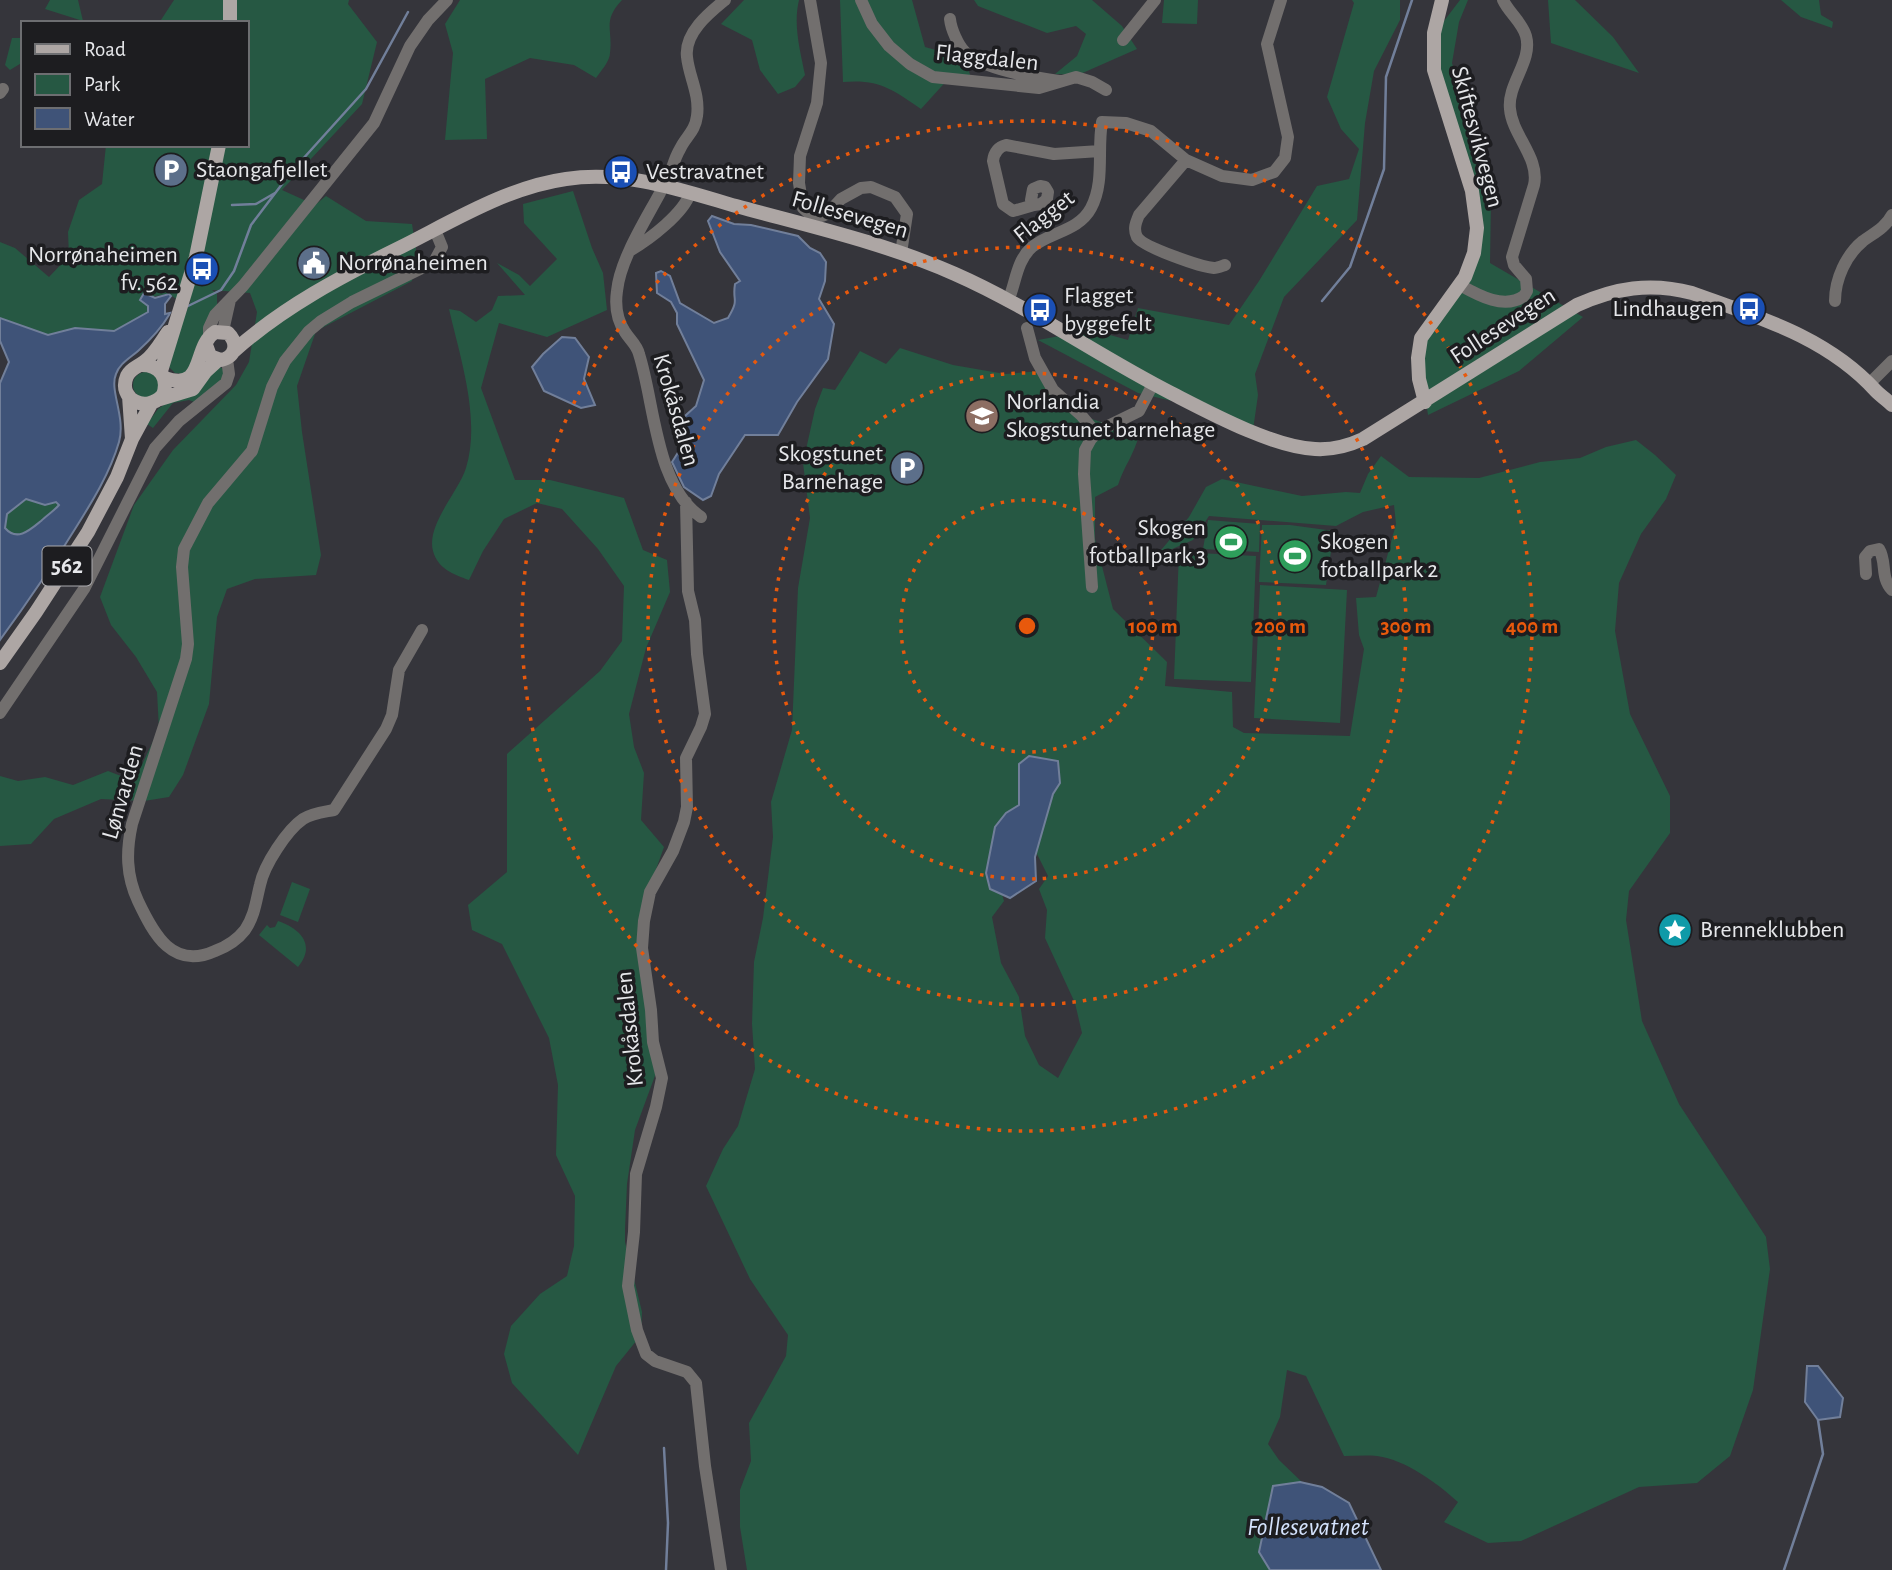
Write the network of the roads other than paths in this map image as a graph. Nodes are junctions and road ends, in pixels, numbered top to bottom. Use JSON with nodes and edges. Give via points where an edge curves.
{"nodes":[{"id":1,"x":230,"y":0,"type":"edge"},
{"id":2,"x":447,"y":0,"type":"edge"},
{"id":3,"x":724,"y":0,"type":"edge"},
{"id":4,"x":810,"y":0,"type":"edge"},
{"id":5,"x":861,"y":0,"type":"edge"},
{"id":6,"x":1155,"y":0,"type":"edge"},
{"id":7,"x":1281,"y":0,"type":"edge"},
{"id":8,"x":1442,"y":0,"type":"edge"},
{"id":9,"x":1503,"y":0,"type":"edge"},
{"id":10,"x":950,"y":19,"type":"dead end"},
{"id":11,"x":230,"y":21,"type":"edge"},
{"id":12,"x":1123,"y":40,"type":"dead end"},
{"id":13,"x":1059,"y":81,"type":"junction"},
{"id":14,"x":1106,"y":90,"type":"dead end"},
{"id":15,"x":219,"y":147,"type":"edge"},
{"id":16,"x":1100,"y":151,"type":"junction"},
{"id":17,"x":1186,"y":160,"type":"junction"},
{"id":18,"x":670,"y":174,"type":"dead end"},
{"id":19,"x":660,"y":193,"type":"dead end"},
{"id":20,"x":690,"y":193,"type":"junction"},
{"id":21,"x":1034,"y":205,"type":"dead end"},
{"id":22,"x":1892,"y":215,"type":"edge"},
{"id":23,"x":435,"y":230,"type":"junction"},
{"id":24,"x":631,"y":250,"type":"junction"},
{"id":25,"x":901,"y":253,"type":"junction"},
{"id":26,"x":1225,"y":265,"type":"dead end"},
{"id":27,"x":1461,"y":285,"type":"junction"},
{"id":28,"x":230,"y":300,"type":"junction"},
{"id":29,"x":1007,"y":301,"type":"junction"},
{"id":30,"x":1835,"y":301,"type":"dead end"},
{"id":31,"x":175,"y":322,"type":"junction"},
{"id":32,"x":269,"y":323,"type":"junction"},
{"id":33,"x":1027,"y":328,"type":"dead end"},
{"id":34,"x":226,"y":332,"type":"junction"},
{"id":35,"x":207,"y":341,"type":"junction"},
{"id":36,"x":226,"y":357,"type":"junction"},
{"id":37,"x":1892,"y":361,"type":"edge"},
{"id":38,"x":142,"y":365,"type":"junction"},
{"id":39,"x":1419,"y":371,"type":"junction"},
{"id":40,"x":162,"y":374,"type":"junction"},
{"id":41,"x":1875,"y":383,"type":"junction"},
{"id":42,"x":1153,"y":384,"type":"junction"},
{"id":43,"x":1438,"y":394,"type":"junction"},
{"id":44,"x":129,"y":397,"type":"junction"},
{"id":45,"x":156,"y":401,"type":"junction"},
{"id":46,"x":1425,"y":402,"type":"junction"},
{"id":47,"x":1892,"y":405,"type":"edge"},
{"id":48,"x":1892,"y":418,"type":"edge"},
{"id":49,"x":1096,"y":433,"type":"junction"},
{"id":50,"x":132,"y":439,"type":"junction"},
{"id":51,"x":686,"y":502,"type":"junction"},
{"id":52,"x":701,"y":517,"type":"dead end"},
{"id":53,"x":1866,"y":574,"type":"dead end"},
{"id":54,"x":1092,"y":587,"type":"dead end"},
{"id":55,"x":1892,"y":590,"type":"edge"},
{"id":56,"x":422,"y":630,"type":"dead end"},
{"id":57,"x":0,"y":663,"type":"edge"},
{"id":58,"x":0,"y":713,"type":"edge"},
{"id":59,"x":721,"y":1570,"type":"edge"}],
"edges":[{"from":1,"to":11,"type":"main road"},
{"from":2,"to":28,"type":"street","via":[[410,46],[374,123]]},
{"from":3,"to":18,"type":"street","via":[[704,18],[688,45],[697,117]]},
{"from":4,"to":25,"type":"street","via":[[821,63],[817,103],[800,156],[802,205],[819,217],[861,188],[876,188],[895,197],[908,214]]},
{"from":5,"to":13,"type":"street","name":"Flaggdalen","via":[[889,46],[933,77],[1039,88]]},
{"from":6,"to":12,"type":"street"},
{"from":7,"to":17,"type":"street","via":[[1267,44],[1287,126],[1288,145],[1282,163],[1267,176],[1247,180],[1222,176]]},
{"from":8,"to":27,"type":"main road","name":"Skiftesvikvegen","via":[[1434,33],[1434,71],[1477,216],[1474,253]]},
{"from":9,"to":27,"type":"street","name":"Skiftesvikvegen","via":[[1522,28],[1527,47],[1510,107],[1535,173],[1511,257],[1526,279],[1527,290],[1514,301],[1494,300]]},
{"from":10,"to":13,"type":"street","name":"Flaggdalen","via":[[960,46],[974,59]]},
{"from":13,"to":14,"type":"street","name":"Flaggdalen","via":[[1083,78]]},
{"from":15,"to":31,"type":"main road","number":"562","via":[[196,257]]},
{"from":16,"to":17,"type":"street","name":"Flagget","via":[[1102,122],[1125,122],[1151,131]]},
{"from":16,"to":21,"type":"street","via":[[1054,154],[1001,146],[993,161],[1003,204],[1013,211]]},
{"from":16,"to":29,"type":"street","name":"Flagget","via":[[1098,188],[1089,212],[1031,248],[1019,266]]},
{"from":17,"to":26,"type":"street","via":[[1139,215],[1137,235],[1144,243],[1184,259],[1214,268]]},
{"from":19,"to":24,"type":"street","name":"Krokåsdalen"},
{"from":20,"to":23,"type":"main road","name":"Follesevegen","via":[[625,178],[562,179],[514,193]]},
{"from":20,"to":24,"type":"street","via":[[688,202],[653,236]]},
{"from":20,"to":25,"type":"main road","name":"Follesevegen"},
{"from":22,"to":30,"type":"street","via":[[1846,259]]},
{"from":23,"to":32,"type":"main road","name":"Follesevegen","via":[[349,272]]},
{"from":23,"to":56,"type":"street","name":"Lønvarden","via":[[442,247],[437,258],[321,321],[290,353],[272,387],[252,451],[202,512],[184,549],[186,659],[127,850],[136,895],[152,926],[173,951],[195,958],[224,947],[244,932],[255,910],[265,868],[287,836],[306,817],[334,810],[386,729],[399,670]]},
{"from":24,"to":51,"type":"street","name":"Krokåsdalen","via":[[618,278],[618,319],[639,352],[662,452]]},
{"from":25,"to":29,"type":"main road","name":"Follesevegen"},
{"from":27,"to":39,"type":"main road","name":"Skiftesvikvegen","via":[[1421,338]]},
{"from":28,"to":34,"type":"street"},
{"from":28,"to":35,"type":"street","via":[[215,314]]},
{"from":29,"to":42,"type":"main road","name":"Follesevegen"},
{"from":31,"to":38,"type":"main road","number":"562"},
{"from":31,"to":40,"type":"main road","number":"562"},
{"from":32,"to":34,"type":"main road","name":"Follesevegen","via":[[244,332]]},
{"from":32,"to":36,"type":"main road","name":"Follesevegen"},
{"from":33,"to":49,"type":"street","via":[[1035,358],[1053,390]]},
{"from":34,"to":35,"type":"main road","via":[[215,332]]},
{"from":34,"to":36,"type":"main road","via":[[235,343]]},
{"from":35,"to":36,"type":"main road","via":[[211,356]]},
{"from":35,"to":40,"type":"main road","via":[[189,378],[179,382]]},
{"from":36,"to":45,"type":"main road","name":"Follesevegen","via":[[206,371],[194,389]]},
{"from":36,"to":58,"type":"street","via":[[226,383],[179,421],[155,448],[84,589]]},
{"from":37,"to":41,"type":"street"},
{"from":38,"to":40,"type":"main road","via":[[152,365]]},
{"from":38,"to":44,"type":"main road","number":"562","via":[[128,375]]},
{"from":39,"to":43,"type":"main road"},
{"from":39,"to":46,"type":"main road","name":"Skiftesvikvegen"},
{"from":40,"to":45,"type":"main road","number":"562","via":[[166,387]]},
{"from":41,"to":43,"type":"main road","name":"Follesevegen","via":[[1827,348],[1793,331],[1692,293],[1643,286],[1577,305]]},
{"from":41,"to":47,"type":"main road","name":"Follesevegen"},
{"from":41,"to":48,"type":"main road","name":"Follesevegen"},
{"from":42,"to":46,"type":"main road","name":"Follesevegen","via":[[1254,432],[1314,449],[1363,439]]},
{"from":42,"to":49,"type":"street","via":[[1139,411]]},
{"from":43,"to":46,"type":"main road","name":"Follesevegen"},
{"from":44,"to":45,"type":"main road","via":[[137,403]]},
{"from":44,"to":50,"type":"main road","number":"562"},
{"from":45,"to":50,"type":"main road","number":"562"},
{"from":49,"to":54,"type":"street","via":[[1085,450],[1084,474]]},
{"from":50,"to":57,"type":"main road","number":"562","via":[[88,532]]},
{"from":51,"to":52,"type":"street","name":"Krokåsdalen"},
{"from":51,"to":59,"type":"street","name":"Krokåsdalen","via":[[688,591],[705,714],[686,758],[684,822],[650,892],[644,921],[642,948],[662,1078],[635,1174],[635,1232],[628,1286],[646,1354],[687,1372],[695,1383]]},
{"from":53,"to":55,"type":"street","via":[[1865,557],[1879,549],[1883,576]]}]}
